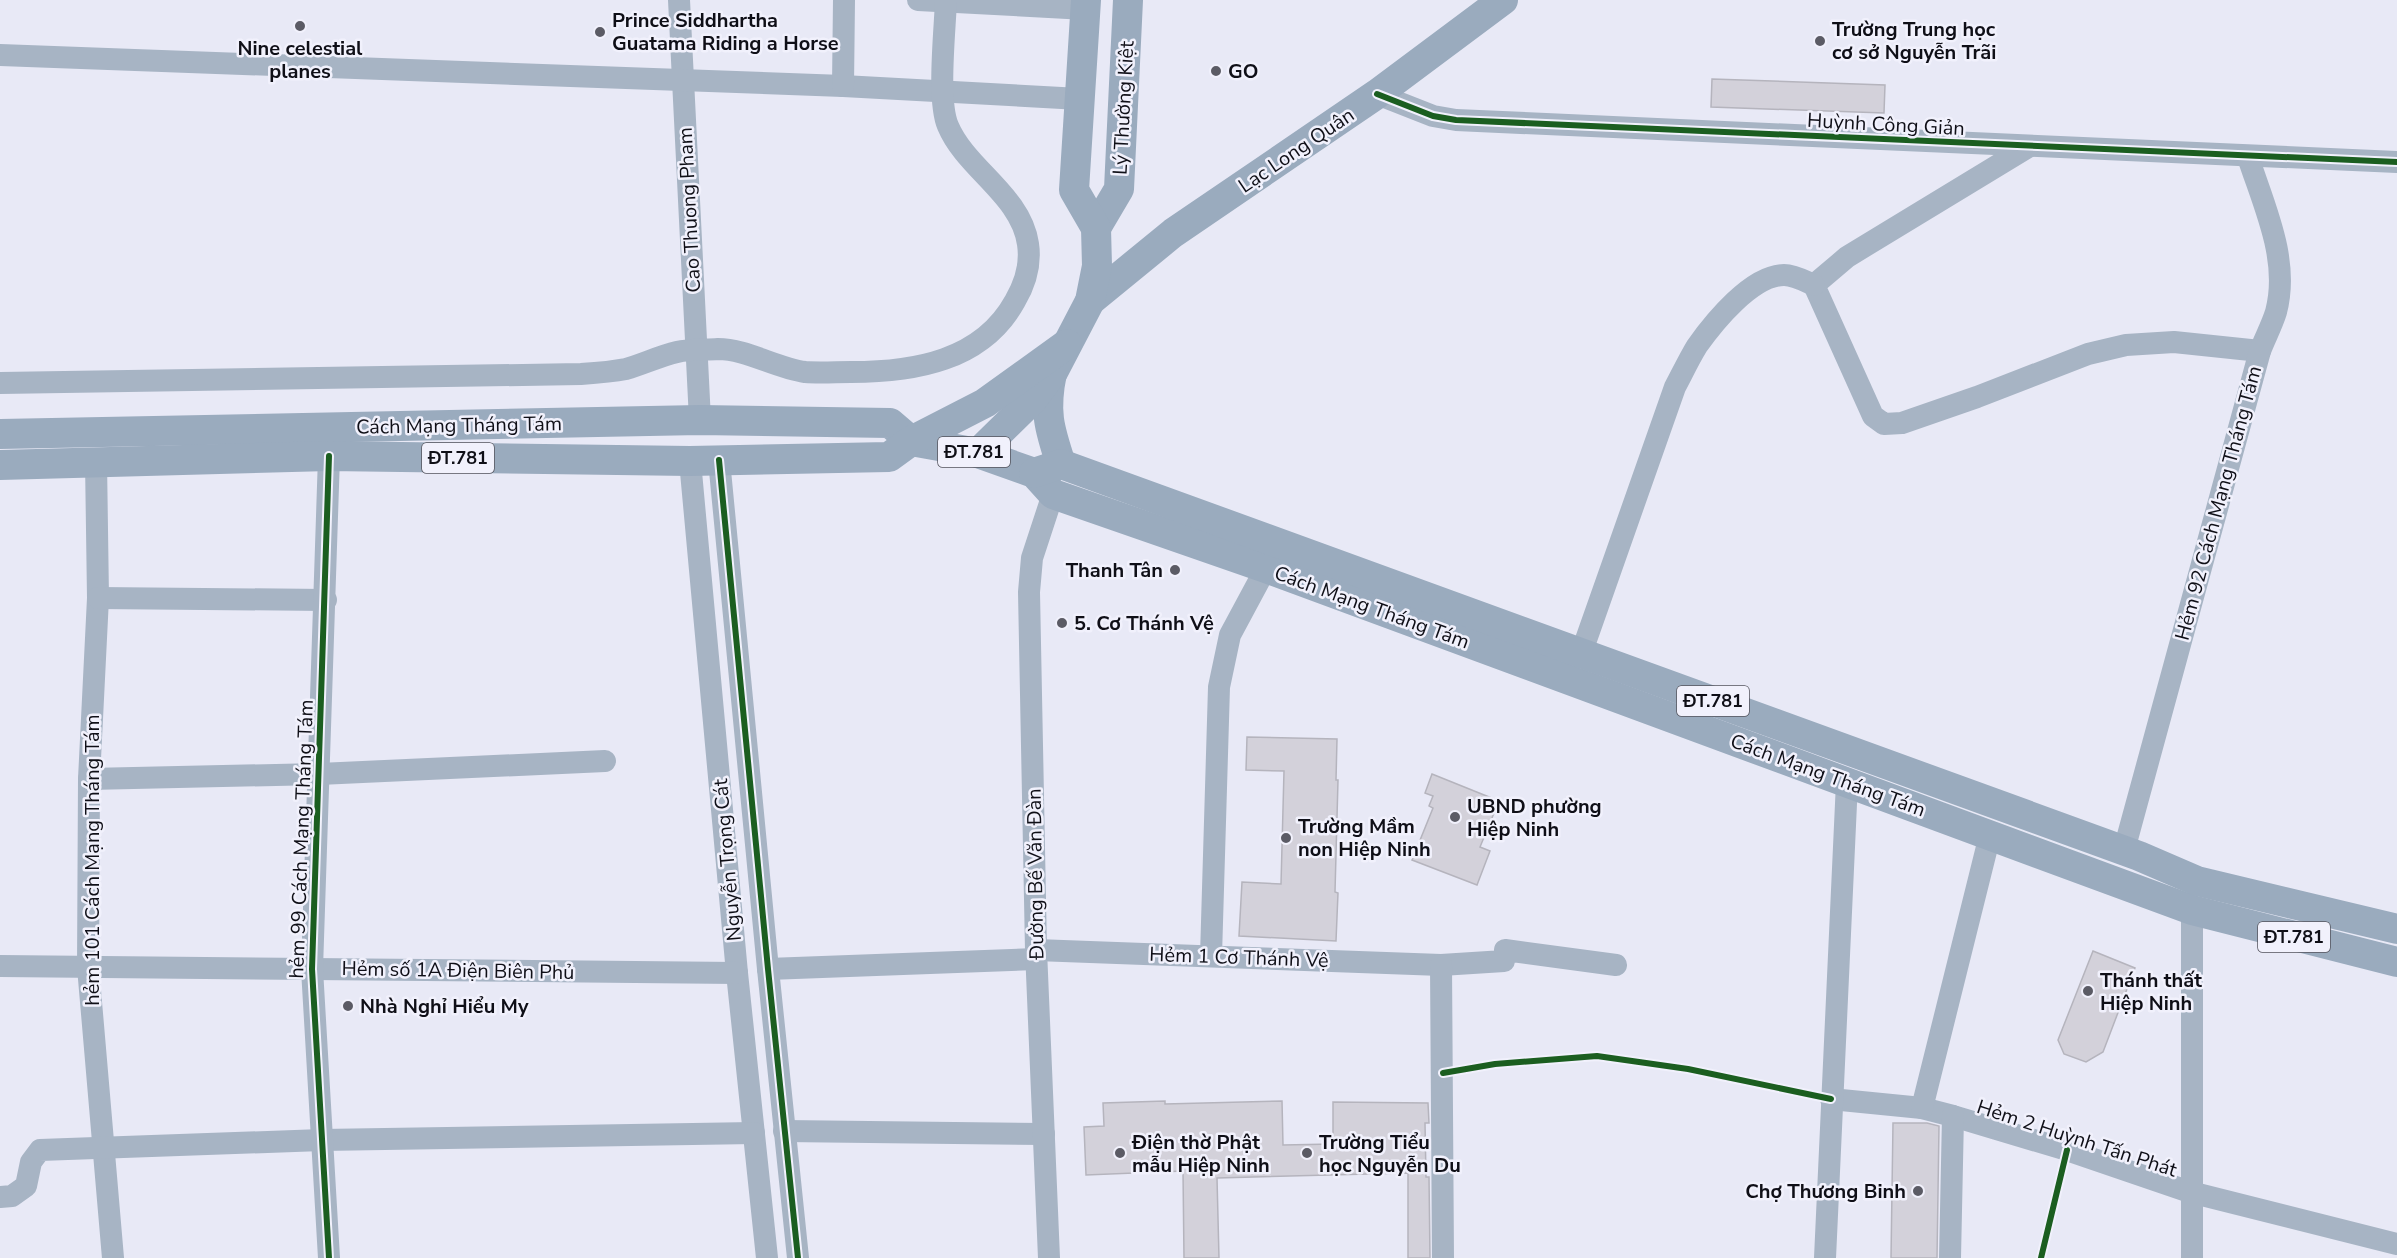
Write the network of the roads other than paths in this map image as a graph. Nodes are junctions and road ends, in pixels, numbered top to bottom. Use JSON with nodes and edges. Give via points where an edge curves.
{"nodes":[{"id":1,"x":679,"y":0,"type":"edge"},
{"id":2,"x":844,"y":0,"type":"edge"},
{"id":3,"x":918,"y":0,"type":"edge"},
{"id":4,"x":1128,"y":0,"type":"edge"},
{"id":5,"x":946,"y":1,"type":"edge"},
{"id":6,"x":1490,"y":4,"type":"edge"},
{"id":7,"x":1086,"y":5,"type":"edge"},
{"id":8,"x":0,"y":55,"type":"edge"},
{"id":9,"x":683,"y":81,"type":"junction"},
{"id":10,"x":843,"y":86,"type":"junction"},
{"id":11,"x":943,"y":92,"type":"junction"},
{"id":12,"x":1377,"y":94,"type":"junction"},
{"id":13,"x":1080,"y":99,"type":"junction"},
{"id":14,"x":2028,"y":147,"type":"junction"},
{"id":15,"x":2248,"y":157,"type":"junction"},
{"id":16,"x":2397,"y":162,"type":"edge"},
{"id":17,"x":1096,"y":228,"type":"junction"},
{"id":18,"x":1814,"y":285,"type":"junction"},
{"id":19,"x":1090,"y":301,"type":"junction"},
{"id":20,"x":1067,"y":345,"type":"junction"},
{"id":21,"x":696,"y":350,"type":"junction"},
{"id":22,"x":2260,"y":351,"type":"junction"},
{"id":23,"x":1053,"y":372,"type":"junction"},
{"id":24,"x":0,"y":383,"type":"edge"},
{"id":25,"x":700,"y":420,"type":"junction"},
{"id":26,"x":562,"y":422,"type":"junction"},
{"id":27,"x":0,"y":434,"type":"edge"},
{"id":28,"x":911,"y":441,"type":"junction"},
{"id":29,"x":978,"y":453,"type":"junction"},
{"id":30,"x":329,"y":456,"type":"junction"},
{"id":31,"x":564,"y":459,"type":"junction"},
{"id":32,"x":96,"y":461,"type":"junction"},
{"id":33,"x":704,"y":461,"type":"junction"},
{"id":34,"x":0,"y":465,"type":"edge"},
{"id":35,"x":1050,"y":477,"type":"junction"},
{"id":36,"x":1266,"y":568,"type":"junction"},
{"id":37,"x":98,"y":598,"type":"junction"},
{"id":38,"x":326,"y":600,"type":"junction"},
{"id":39,"x":1581,"y":654,"type":"junction"},
{"id":40,"x":605,"y":761,"type":"dead end"},
{"id":41,"x":319,"y":774,"type":"junction"},
{"id":42,"x":88,"y":779,"type":"junction"},
{"id":43,"x":1847,"y":782,"type":"junction"},
{"id":44,"x":1990,"y":835,"type":"junction"},
{"id":45,"x":2124,"y":850,"type":"junction"},
{"id":46,"x":2195,"y":895,"type":"junction"},
{"id":47,"x":2397,"y":929,"type":"edge"},
{"id":48,"x":1036,"y":954,"type":"junction"},
{"id":49,"x":1211,"y":956,"type":"junction"},
{"id":50,"x":2397,"y":962,"type":"edge"},
{"id":51,"x":1442,"y":965,"type":"junction"},
{"id":52,"x":0,"y":966,"type":"edge"},
{"id":53,"x":1616,"y":966,"type":"dead end"},
{"id":54,"x":88,"y":967,"type":"junction"},
{"id":55,"x":312,"y":969,"type":"junction"},
{"id":56,"x":768,"y":969,"type":"junction"},
{"id":57,"x":737,"y":973,"type":"junction"},
{"id":58,"x":1831,"y":1099,"type":"junction"},
{"id":59,"x":1922,"y":1108,"type":"junction"},
{"id":60,"x":1953,"y":1116,"type":"junction"},
{"id":61,"x":784,"y":1131,"type":"junction"},
{"id":62,"x":754,"y":1133,"type":"junction"},
{"id":63,"x":1044,"y":1134,"type":"junction"},
{"id":64,"x":322,"y":1140,"type":"junction"},
{"id":65,"x":102,"y":1148,"type":"junction"},
{"id":66,"x":2190,"y":1192,"type":"junction"},
{"id":67,"x":0,"y":1197,"type":"edge"},
{"id":68,"x":2397,"y":1244,"type":"edge"},
{"id":69,"x":113,"y":1258,"type":"edge"},
{"id":70,"x":329,"y":1258,"type":"edge"},
{"id":71,"x":767,"y":1258,"type":"edge"},
{"id":72,"x":798,"y":1258,"type":"edge"},
{"id":73,"x":1049,"y":1258,"type":"edge"},
{"id":74,"x":1443,"y":1258,"type":"edge"},
{"id":75,"x":1825,"y":1258,"type":"edge"},
{"id":76,"x":1950,"y":1258,"type":"edge"},
{"id":77,"x":2192,"y":1258,"type":"edge"}],
"edges":[{"from":1,"to":9,"type":"street","name":"Cao Thuong Pham"},
{"from":2,"to":10,"type":"street"},
{"from":3,"to":5,"type":"street"},
{"from":4,"to":17,"type":"main road","name":"Lý Thường Kiệt","via":[[1119,189]]},
{"from":5,"to":7,"type":"street"},
{"from":5,"to":11,"type":"street"},
{"from":6,"to":12,"type":"main road","name":"Lạc Long Quân"},
{"from":7,"to":13,"type":"main road"},
{"from":8,"to":9,"type":"street"},
{"from":9,"to":10,"type":"street"},
{"from":9,"to":21,"type":"street","name":"Cao Thuong Pham"},
{"from":10,"to":11,"type":"street"},
{"from":11,"to":13,"type":"street"},
{"from":11,"to":21,"type":"street","via":[[942,108],[948,126],[964,153],[1006,200],[1022,225],[1028,245],[1024,284],[1000,323],[977,344],[914,369],[808,372],[722,349]]},
{"from":12,"to":14,"type":"street","name":"Huỳnh Công Giản","via":[[1432,116],[1456,120]]},
{"from":12,"to":19,"type":"main road","name":"Lạc Long Quân","via":[[1173,233]]},
{"from":13,"to":17,"type":"main road","via":[[1074,190]]},
{"from":14,"to":15,"type":"street","name":"Huỳnh Công Giản"},
{"from":14,"to":18,"type":"street","via":[[1847,257]]},
{"from":15,"to":16,"type":"street","name":"Huỳnh Công Giản"},
{"from":15,"to":22,"type":"street","name":"Hẻm 92 Cách Mạng Tháng Tám","via":[[2274,236],[2280,271],[2276,312]]},
{"from":17,"to":19,"type":"main road","name":"Lạc Long Quân","via":[[1097,266]]},
{"from":18,"to":22,"type":"street","via":[[1868,409],[1880,422],[1889,425],[1977,397],[2106,348],[2174,342]]},
{"from":18,"to":39,"type":"street","via":[[1783,275],[1756,284],[1697,347],[1675,387]]},
{"from":19,"to":20,"type":"main road","name":"Lạc Long Quân"},
{"from":20,"to":23,"type":"main road","name":"Lạc Long Quân"},
{"from":20,"to":28,"type":"main road","name":"Lạc Long Quân","via":[[985,403]]},
{"from":21,"to":24,"type":"street","via":[[626,368],[581,374]]},
{"from":21,"to":25,"type":"street","name":"Cao Thuong Pham"},
{"from":22,"to":45,"type":"street","name":"Hẻm 92 Cách Mạng Tháng Tám"},
{"from":23,"to":29,"type":"main road","name":"Lạc Long Quân","via":[[1032,400]]},
{"from":23,"to":35,"type":"main road","via":[[1047,402]]},
{"from":25,"to":26,"type":"main road","name":"Cách Mạng Tháng Tám","number":"ĐT.781"},
{"from":25,"to":28,"type":"main road","name":"Cách Mạng Tháng Tám","number":"ĐT.781","via":[[890,423]]},
{"from":25,"to":33,"type":"main road"},
{"from":26,"to":27,"type":"main road","name":"Cách Mạng Tháng Tám","number":"ĐT.781"},
{"from":26,"to":31,"type":"main road"},
{"from":28,"to":29,"type":"main road","name":"Cách Mạng Tháng Tám","number":"ĐT.781"},
{"from":28,"to":33,"type":"main road","name":"Cách Mạng Tháng Tám","number":"ĐT.781","via":[[889,457]]},
{"from":29,"to":35,"type":"main road","name":"Cách Mạng Tháng Tám","number":"ĐT.781"},
{"from":30,"to":31,"type":"main road","name":"Cách Mạng Tháng Tám","number":"ĐT.781"},
{"from":30,"to":32,"type":"main road","name":"Cách Mạng Tháng Tám","number":"ĐT.781"},
{"from":30,"to":38,"type":"street","name":"hẻm 99 Cách Mạng Tháng Tám"},
{"from":31,"to":33,"type":"main road","name":"Cách Mạng Tháng Tám","number":"ĐT.781"},
{"from":32,"to":34,"type":"main road","name":"Cách Mạng Tháng Tám","number":"ĐT.781"},
{"from":32,"to":37,"type":"street","name":"hẻm 101 Cách Mạng Tháng Tám"},
{"from":33,"to":56,"type":"street"},
{"from":33,"to":57,"type":"street","name":"Nguyễn Trọng Cát"},
{"from":35,"to":36,"type":"main road","name":"Cách Mạng Tháng Tám","number":"ĐT.781"},
{"from":35,"to":39,"type":"main road","name":"Cách Mạng Tháng Tám","number":"ĐT.781"},
{"from":35,"to":48,"type":"street","name":"Đường Bế Văn Đàn","via":[[1032,558],[1029,592]]},
{"from":36,"to":43,"type":"main road","name":"Cách Mạng Tháng Tám","number":"ĐT.781"},
{"from":36,"to":49,"type":"street","via":[[1230,635],[1219,687]]},
{"from":37,"to":38,"type":"street"},
{"from":37,"to":42,"type":"street","name":"hẻm 101 Cách Mạng Tháng Tám"},
{"from":38,"to":41,"type":"street","name":"hẻm 99 Cách Mạng Tháng Tám"},
{"from":39,"to":45,"type":"main road","name":"Cách Mạng Tháng Tám","number":"ĐT.781"},
{"from":40,"to":41,"type":"street"},
{"from":41,"to":42,"type":"street"},
{"from":41,"to":55,"type":"street","name":"hẻm 99 Cách Mạng Tháng Tám"},
{"from":42,"to":54,"type":"street","name":"hẻm 101 Cách Mạng Tháng Tám"},
{"from":43,"to":44,"type":"main road","name":"Cách Mạng Tháng Tám","number":"ĐT.781"},
{"from":43,"to":58,"type":"street"},
{"from":44,"to":46,"type":"main road","name":"Cách Mạng Tháng Tám","number":"ĐT.781"},
{"from":44,"to":59,"type":"street"},
{"from":45,"to":46,"type":"main road","name":"Cách Mạng Tháng Tám","number":"ĐT.781"},
{"from":46,"to":47,"type":"main road","name":"Cách Mạng Tháng Tám","number":"ĐT.781"},
{"from":46,"to":50,"type":"main road","name":"Cách Mạng Tháng Tám","number":"ĐT.781"},
{"from":46,"to":66,"type":"street"},
{"from":48,"to":49,"type":"street","name":"Hẻm 1 Cơ Thánh Vệ"},
{"from":48,"to":56,"type":"street","name":"Hẻm 1 Cơ Thánh Vệ"},
{"from":48,"to":63,"type":"street","name":"Đường Bế Văn Đàn"},
{"from":49,"to":51,"type":"street","name":"Hẻm 1 Cơ Thánh Vệ"},
{"from":51,"to":53,"type":"street","name":"Hẻm 1 Cơ Thánh Vệ","via":[[1504,961],[1505,950]]},
{"from":51,"to":74,"type":"street"},
{"from":52,"to":54,"type":"street","name":"Hẻm số 1A Điện Biên Phủ"},
{"from":54,"to":55,"type":"street","name":"Hẻm số 1A Điện Biên Phủ"},
{"from":54,"to":65,"type":"street","name":"hẻm 101 Cách Mạng Tháng Tám"},
{"from":55,"to":57,"type":"street","name":"Hẻm số 1A Điện Biên Phủ"},
{"from":55,"to":64,"type":"street","name":"hẻm 99 Cách Mạng Tháng Tám"},
{"from":56,"to":61,"type":"street"},
{"from":57,"to":62,"type":"street","name":"Nguyễn Trọng Cát"},
{"from":58,"to":59,"type":"street","name":"Hẻm 2 Huỳnh Tấn Phát"},
{"from":58,"to":75,"type":"street"},
{"from":59,"to":60,"type":"street","name":"Hẻm 2 Huỳnh Tấn Phát"},
{"from":60,"to":66,"type":"street","name":"Hẻm 2 Huỳnh Tấn Phát"},
{"from":60,"to":76,"type":"street"},
{"from":61,"to":63,"type":"street"},
{"from":61,"to":72,"type":"street"},
{"from":62,"to":64,"type":"street"},
{"from":62,"to":71,"type":"street","name":"Nguyễn Trọng Cát"},
{"from":63,"to":73,"type":"street","name":"Đường Bế Văn Đàn"},
{"from":64,"to":65,"type":"street"},
{"from":64,"to":70,"type":"street","name":"hẻm 99 Cách Mạng Tháng Tám"},
{"from":65,"to":67,"type":"street","via":[[40,1150],[31,1162],[26,1186],[12,1196]]},
{"from":65,"to":69,"type":"street","name":"hẻm 101 Cách Mạng Tháng Tám"},
{"from":66,"to":68,"type":"street","name":"Hẻm 2 Huỳnh Tấn Phát"},
{"from":66,"to":77,"type":"street"}]}
